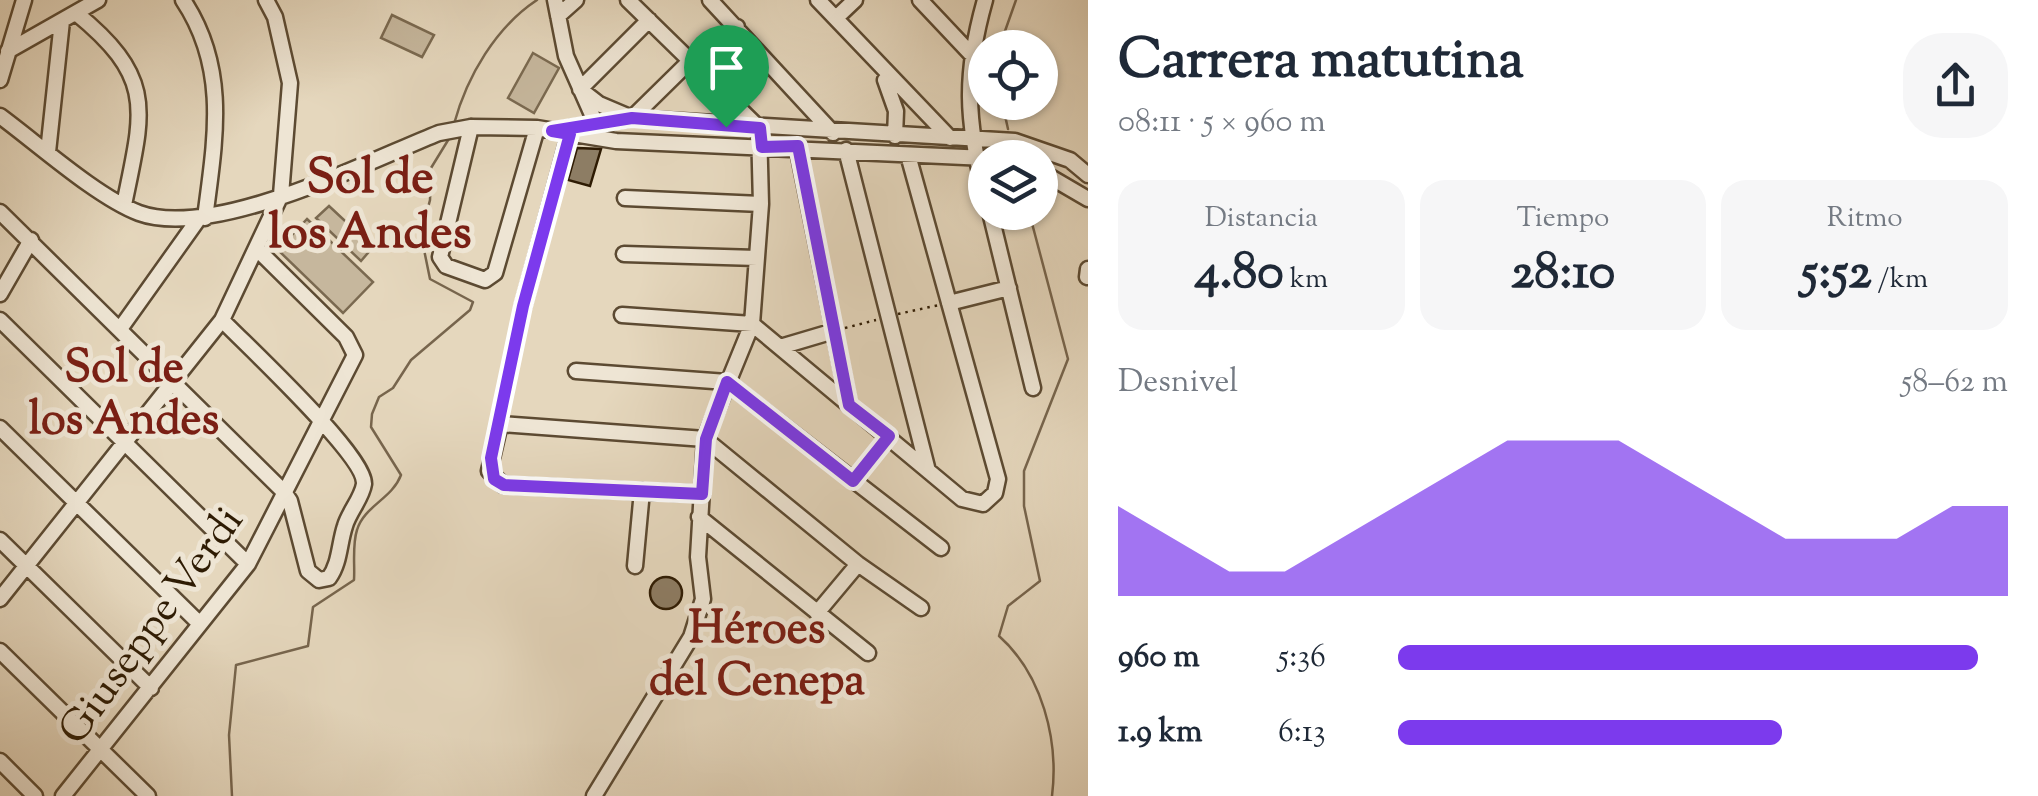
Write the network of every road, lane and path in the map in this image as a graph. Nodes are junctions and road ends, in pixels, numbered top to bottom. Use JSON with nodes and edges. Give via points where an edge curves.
{"nodes":[{"id":1,"x":24,"y":0,"type":"edge"},
{"id":2,"x":98,"y":0,"type":"edge"},
{"id":3,"x":183,"y":0,"type":"edge"},
{"id":4,"x":266,"y":0,"type":"edge"},
{"id":5,"x":555,"y":0,"type":"edge"},
{"id":6,"x":576,"y":0,"type":"edge"},
{"id":7,"x":628,"y":0,"type":"edge"},
{"id":8,"x":710,"y":0,"type":"edge"},
{"id":9,"x":818,"y":0,"type":"edge"},
{"id":10,"x":855,"y":0,"type":"edge"},
{"id":11,"x":920,"y":0,"type":"edge"},
{"id":12,"x":985,"y":0,"type":"edge"},
{"id":13,"x":76,"y":14,"type":"junction"},
{"id":14,"x":558,"y":16,"type":"junction"},
{"id":15,"x":836,"y":18,"type":"junction"},
{"id":16,"x":649,"y":20,"type":"junction"},
{"id":17,"x":62,"y":22,"type":"junction"},
{"id":18,"x":737,"y":27,"type":"junction"},
{"id":19,"x":977,"y":30,"type":"edge"},
{"id":20,"x":8,"y":50,"type":"junction"},
{"id":21,"x":968,"y":51,"type":"edge"},
{"id":22,"x":694,"y":63,"type":"junction"},
{"id":23,"x":881,"y":70,"type":"junction"},
{"id":24,"x":0,"y":80,"type":"edge"},
{"id":25,"x":580,"y":89,"type":"junction"},
{"id":26,"x":0,"y":116,"type":"edge"},
{"id":27,"x":632,"y":118,"type":"junction"},
{"id":28,"x":972,"y":120,"type":"edge"},
{"id":29,"x":594,"y":122,"type":"junction"},
{"id":30,"x":467,"y":128,"type":"junction"},
{"id":31,"x":760,"y":128,"type":"junction"},
{"id":32,"x":544,"y":130,"type":"junction"},
{"id":33,"x":571,"y":131,"type":"junction"},
{"id":34,"x":833,"y":133,"type":"junction"},
{"id":35,"x":894,"y":136,"type":"junction"},
{"id":36,"x":950,"y":138,"type":"junction"},
{"id":37,"x":972,"y":138,"type":"junction"},
{"id":38,"x":616,"y":141,"type":"junction"},
{"id":39,"x":798,"y":146,"type":"junction"},
{"id":40,"x":762,"y":147,"type":"junction"},
{"id":41,"x":846,"y":150,"type":"junction"},
{"id":42,"x":48,"y":152,"type":"junction"},
{"id":43,"x":908,"y":155,"type":"junction"},
{"id":44,"x":968,"y":156,"type":"edge"},
{"id":45,"x":1088,"y":175,"type":"edge"},
{"id":46,"x":1058,"y":181,"type":"edge"},
{"id":47,"x":281,"y":195,"type":"junction"},
{"id":48,"x":625,"y":198,"type":"dead end"},
{"id":49,"x":1088,"y":199,"type":"edge"},
{"id":50,"x":761,"y":204,"type":"junction"},
{"id":51,"x":124,"y":205,"type":"junction"},
{"id":52,"x":0,"y":212,"type":"edge"},
{"id":53,"x":201,"y":219,"type":"junction"},
{"id":54,"x":994,"y":230,"type":"edge"},
{"id":55,"x":31,"y":240,"type":"junction"},
{"id":56,"x":257,"y":249,"type":"junction"},
{"id":57,"x":624,"y":254,"type":"dead end"},
{"id":58,"x":757,"y":258,"type":"junction"},
{"id":59,"x":1088,"y":269,"type":"edge"},
{"id":60,"x":1087,"y":277,"type":"edge"},
{"id":61,"x":1009,"y":288,"type":"junction"},
{"id":62,"x":0,"y":294,"type":"edge"},
{"id":63,"x":949,"y":303,"type":"junction"},
{"id":64,"x":523,"y":306,"type":"joint"},
{"id":65,"x":622,"y":315,"type":"dead end"},
{"id":66,"x":0,"y":320,"type":"edge"},
{"id":67,"x":222,"y":320,"type":"junction"},
{"id":68,"x":752,"y":324,"type":"junction"},
{"id":69,"x":120,"y":329,"type":"junction"},
{"id":70,"x":834,"y":331,"type":"junction"},
{"id":71,"x":780,"y":347,"type":"junction"},
{"id":72,"x":576,"y":371,"type":"dead end"},
{"id":73,"x":172,"y":382,"type":"junction"},
{"id":74,"x":727,"y":382,"type":"junction"},
{"id":75,"x":1033,"y":388,"type":"dead end"},
{"id":76,"x":849,"y":405,"type":"junction"},
{"id":77,"x":322,"y":420,"type":"junction"},
{"id":78,"x":500,"y":424,"type":"junction"},
{"id":79,"x":0,"y":428,"type":"edge"},
{"id":80,"x":889,"y":436,"type":"junction"},
{"id":81,"x":706,"y":439,"type":"junction"},
{"id":82,"x":123,"y":440,"type":"junction"},
{"id":83,"x":927,"y":468,"type":"junction"},
{"id":84,"x":853,"y":481,"type":"junction"},
{"id":85,"x":642,"y":491,"type":"junction"},
{"id":86,"x":284,"y":492,"type":"junction"},
{"id":87,"x":702,"y":494,"type":"junction"},
{"id":88,"x":75,"y":502,"type":"junction"},
{"id":89,"x":700,"y":517,"type":"junction"},
{"id":90,"x":0,"y":540,"type":"edge"},
{"id":91,"x":941,"y":548,"type":"dead end"},
{"id":92,"x":248,"y":564,"type":"junction"},
{"id":93,"x":858,"y":564,"type":"junction"},
{"id":94,"x":26,"y":566,"type":"junction"},
{"id":95,"x":635,"y":566,"type":"dead end"},
{"id":96,"x":0,"y":599,"type":"edge"},
{"id":97,"x":921,"y":608,"type":"dead end"},
{"id":98,"x":817,"y":613,"type":"junction"},
{"id":99,"x":200,"y":624,"type":"junction"},
{"id":100,"x":0,"y":651,"type":"edge"},
{"id":101,"x":868,"y":653,"type":"dead end"},
{"id":102,"x":151,"y":688,"type":"junction"},
{"id":103,"x":101,"y":750,"type":"junction"},
{"id":104,"x":0,"y":761,"type":"edge"},
{"id":105,"x":36,"y":796,"type":"edge"},
{"id":106,"x":64,"y":796,"type":"edge"},
{"id":107,"x":148,"y":796,"type":"edge"},
{"id":108,"x":594,"y":796,"type":"edge"}],
"edges":[{"from":1,"to":20,"type":"street"},
{"from":2,"to":13,"type":"street"},
{"from":3,"to":53,"type":"street","via":[[204,38],[216,83]]},
{"from":4,"to":47,"type":"street","via":[[290,83]]},
{"from":5,"to":14,"type":"street"},
{"from":6,"to":14,"type":"street"},
{"from":7,"to":16,"type":"street"},
{"from":8,"to":18,"type":"street"},
{"from":9,"to":15,"type":"street"},
{"from":10,"to":15,"type":"street"},
{"from":11,"to":21,"type":"street"},
{"from":12,"to":19,"type":"street"},
{"from":13,"to":17,"type":"street"},
{"from":13,"to":51,"type":"street","via":[[119,51],[133,76],[138,110]]},
{"from":14,"to":25,"type":"street"},
{"from":15,"to":23,"type":"street"},
{"from":16,"to":22,"type":"street"},
{"from":16,"to":25,"type":"street"},
{"from":17,"to":20,"type":"street"},
{"from":17,"to":42,"type":"street"},
{"from":18,"to":22,"type":"street"},
{"from":18,"to":34,"type":"street"},
{"from":20,"to":24,"type":"street"},
{"from":22,"to":27,"type":"street"},
{"from":22,"to":31,"type":"street"},
{"from":23,"to":35,"type":"street","via":[[896,111]]},
{"from":23,"to":36,"type":"street"},
{"from":25,"to":27,"type":"street"},
{"from":25,"to":29,"type":"street"},
{"from":26,"to":42,"type":"street"},
{"from":27,"to":29,"type":"street"},
{"from":27,"to":31,"type":"street"},
{"from":28,"to":37,"type":"street"},
{"from":29,"to":33,"type":"street"},
{"from":29,"to":38,"type":"street"},
{"from":30,"to":32,"type":"street"},
{"from":30,"to":32,"type":"street","via":[[440,257],[446,266],[485,280],[495,274]]},
{"from":30,"to":47,"type":"street"},
{"from":31,"to":34,"type":"street"},
{"from":31,"to":40,"type":"street"},
{"from":32,"to":33,"type":"street"},
{"from":33,"to":38,"type":"street"},
{"from":33,"to":64,"type":"street"},
{"from":34,"to":35,"type":"street"},
{"from":35,"to":36,"type":"street"},
{"from":36,"to":37,"type":"street"},
{"from":37,"to":45,"type":"street","via":[[1042,148]]},
{"from":38,"to":40,"type":"street"},
{"from":39,"to":40,"type":"street"},
{"from":39,"to":41,"type":"street"},
{"from":39,"to":70,"type":"street"},
{"from":40,"to":50,"type":"street"},
{"from":41,"to":43,"type":"street"},
{"from":41,"to":83,"type":"street"},
{"from":42,"to":51,"type":"street"},
{"from":43,"to":44,"type":"street"},
{"from":43,"to":63,"type":"street"},
{"from":46,"to":49,"type":"street"},
{"from":47,"to":53,"type":"street"},
{"from":47,"to":56,"type":"street"},
{"from":48,"to":50,"type":"street"},
{"from":50,"to":58,"type":"street"},
{"from":51,"to":53,"type":"street","via":[[157,218]]},
{"from":52,"to":55,"type":"street"},
{"from":53,"to":69,"type":"street"},
{"from":54,"to":61,"type":"street"},
{"from":55,"to":62,"type":"street"},
{"from":55,"to":69,"type":"street"},
{"from":56,"to":67,"type":"street"},
{"from":56,"to":77,"type":"street","name":"Giuseppe Verdi","via":[[355,348]]},
{"from":57,"to":58,"type":"street"},
{"from":58,"to":68,"type":"street"},
{"from":59,"to":60,"type":"street"},
{"from":61,"to":63,"type":"street"},
{"from":61,"to":75,"type":"street"},
{"from":63,"to":83,"type":"street","via":[[998,479],[991,499],[975,504]]},
{"from":64,"to":78,"type":"path"},
{"from":65,"to":68,"type":"street"},
{"from":66,"to":82,"type":"street"},
{"from":67,"to":73,"type":"street"},
{"from":67,"to":77,"type":"street"},
{"from":68,"to":71,"type":"street"},
{"from":68,"to":74,"type":"street"},
{"from":69,"to":73,"type":"street"},
{"from":70,"to":71,"type":"street"},
{"from":70,"to":76,"type":"street"},
{"from":71,"to":76,"type":"street"},
{"from":72,"to":74,"type":"street"},
{"from":73,"to":82,"type":"street"},
{"from":73,"to":86,"type":"street"},
{"from":74,"to":81,"type":"street"},
{"from":74,"to":84,"type":"street"},
{"from":76,"to":80,"type":"street"},
{"from":77,"to":86,"type":"street","name":"Giuseppe Verdi"},
{"from":77,"to":86,"type":"street","via":[[363,474],[364,486],[330,578],[308,572]]},
{"from":78,"to":81,"type":"street"},
{"from":78,"to":85,"type":"street","via":[[489,471],[504,485]]},
{"from":79,"to":88,"type":"street"},
{"from":80,"to":83,"type":"street"},
{"from":80,"to":84,"type":"path"},
{"from":81,"to":87,"type":"street"},
{"from":81,"to":93,"type":"street"},
{"from":82,"to":88,"type":"street"},
{"from":82,"to":92,"type":"street"},
{"from":84,"to":91,"type":"street"},
{"from":85,"to":87,"type":"street"},
{"from":85,"to":95,"type":"street"},
{"from":86,"to":92,"type":"street","name":"Giuseppe Verdi"},
{"from":87,"to":89,"type":"street"},
{"from":88,"to":94,"type":"street"},
{"from":88,"to":99,"type":"street"},
{"from":89,"to":98,"type":"street"},
{"from":89,"to":108,"type":"street","via":[[704,591],[697,623]]},
{"from":90,"to":94,"type":"street"},
{"from":92,"to":99,"type":"street","name":"Giuseppe Verdi"},
{"from":93,"to":97,"type":"street"},
{"from":93,"to":98,"type":"street"},
{"from":94,"to":96,"type":"street"},
{"from":94,"to":102,"type":"street"},
{"from":98,"to":101,"type":"street"},
{"from":99,"to":102,"type":"street","name":"Giuseppe Verdi"},
{"from":100,"to":103,"type":"street"},
{"from":102,"to":103,"type":"street","name":"Giuseppe Verdi"},
{"from":103,"to":106,"type":"street","name":"Giuseppe Verdi"},
{"from":103,"to":107,"type":"street"},
{"from":104,"to":105,"type":"street"}]}
